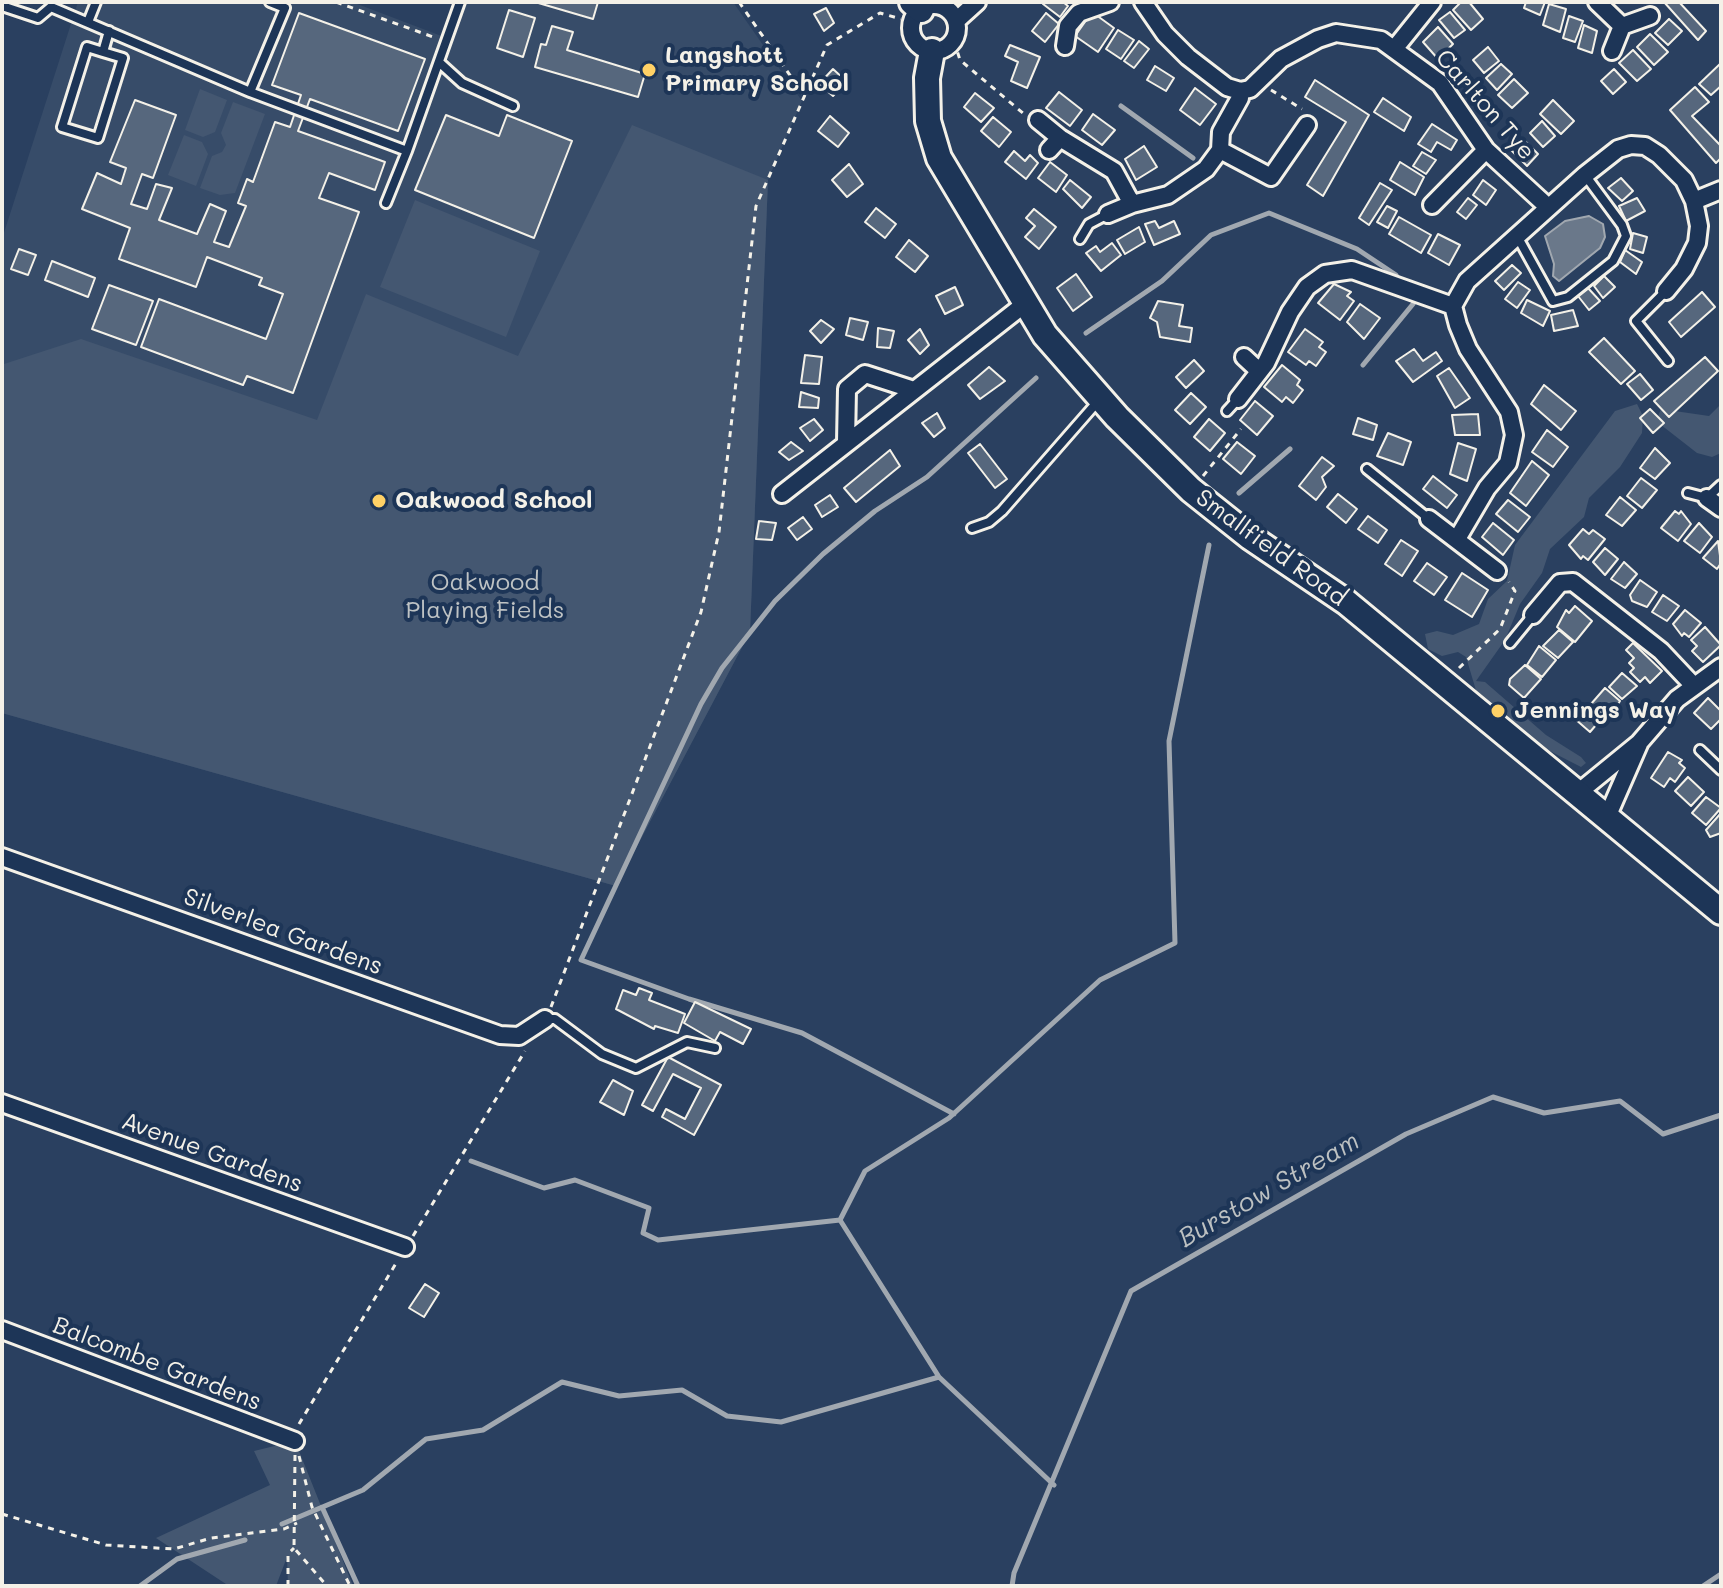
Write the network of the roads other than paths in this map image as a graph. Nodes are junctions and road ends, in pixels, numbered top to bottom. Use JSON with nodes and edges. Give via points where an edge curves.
{"nodes":[{"id":1,"x":96,"y":2,"type":"edge"},
{"id":2,"x":270,"y":2,"type":"edge"},
{"id":3,"x":460,"y":2,"type":"edge"},
{"id":4,"x":977,"y":2,"type":"edge"},
{"id":5,"x":1110,"y":2,"type":"edge"},
{"id":6,"x":1143,"y":2,"type":"edge"},
{"id":7,"x":1597,"y":2,"type":"edge"},
{"id":8,"x":50,"y":5,"type":"edge"},
{"id":9,"x":1423,"y":5,"type":"edge"},
{"id":10,"x":2,"y":6,"type":"edge"},
{"id":11,"x":915,"y":12,"type":"edge"},
{"id":12,"x":1650,"y":16,"type":"dead end"},
{"id":13,"x":956,"y":21,"type":"junction"},
{"id":14,"x":88,"y":22,"type":"junction"},
{"id":15,"x":1622,"y":26,"type":"junction"},
{"id":16,"x":109,"y":31,"type":"junction"},
{"id":17,"x":943,"y":46,"type":"junction"},
{"id":18,"x":1065,"y":46,"type":"dead end"},
{"id":19,"x":1395,"y":48,"type":"junction"},
{"id":20,"x":1612,"y":51,"type":"dead end"},
{"id":21,"x":103,"y":52,"type":"junction"},
{"id":22,"x":440,"y":63,"type":"junction"},
{"id":23,"x":1240,"y":91,"type":"junction"},
{"id":24,"x":250,"y":92,"type":"junction"},
{"id":25,"x":513,"y":106,"type":"dead end"},
{"id":26,"x":1038,"y":120,"type":"road end"},
{"id":27,"x":1307,"y":125,"type":"road end"},
{"id":28,"x":1220,"y":150,"type":"junction"},
{"id":29,"x":1486,"y":150,"type":"junction"},
{"id":30,"x":407,"y":151,"type":"junction"},
{"id":31,"x":1585,"y":175,"type":"junction"},
{"id":32,"x":1721,"y":190,"type":"edge"},
{"id":33,"x":1694,"y":201,"type":"junction"},
{"id":34,"x":386,"y":203,"type":"dead end"},
{"id":35,"x":1132,"y":204,"type":"junction"},
{"id":36,"x":1432,"y":205,"type":"dead end"},
{"id":37,"x":1548,"y":207,"type":"junction"},
{"id":38,"x":1108,"y":214,"type":"joint"},
{"id":39,"x":1517,"y":236,"type":"junction"},
{"id":40,"x":1080,"y":239,"type":"dead end"},
{"id":41,"x":1666,"y":291,"type":"joint"},
{"id":42,"x":1026,"y":303,"type":"junction"},
{"id":43,"x":1453,"y":306,"type":"junction"},
{"id":44,"x":1244,"y":357,"type":"dead end"},
{"id":45,"x":1668,"y":361,"type":"dead end"},
{"id":46,"x":1259,"y":371,"type":"junction"},
{"id":47,"x":911,"y":389,"type":"junction"},
{"id":48,"x":1101,"y":399,"type":"junction"},
{"id":49,"x":1232,"y":405,"type":"dead end"},
{"id":50,"x":846,"y":442,"type":"junction"},
{"id":51,"x":1367,"y":469,"type":"dead end"},
{"id":52,"x":1721,"y":485,"type":"edge"},
{"id":53,"x":1688,"y":493,"type":"dead end"},
{"id":54,"x":782,"y":494,"type":"dead end"},
{"id":55,"x":1714,"y":503,"type":"edge"},
{"id":56,"x":1429,"y":519,"type":"joint"},
{"id":57,"x":972,"y":528,"type":"dead end"},
{"id":58,"x":1457,"y":539,"type":"junction"},
{"id":59,"x":1497,"y":571,"type":"road end"},
{"id":60,"x":1533,"y":615,"type":"joint"},
{"id":61,"x":1510,"y":643,"type":"dead end"},
{"id":62,"x":1721,"y":667,"type":"edge"},
{"id":63,"x":1694,"y":686,"type":"junction"},
{"id":64,"x":1639,"y":743,"type":"junction"},
{"id":65,"x":1700,"y":750,"type":"dead end"},
{"id":66,"x":1721,"y":770,"type":"edge"},
{"id":67,"x":1579,"y":792,"type":"junction"},
{"id":68,"x":1608,"y":815,"type":"junction"},
{"id":69,"x":2,"y":857,"type":"edge"},
{"id":70,"x":1721,"y":912,"type":"edge"},
{"id":71,"x":545,"y":1019,"type":"joint"},
{"id":72,"x":715,"y":1048,"type":"dead end"},
{"id":73,"x":2,"y":1103,"type":"edge"},
{"id":74,"x":405,"y":1247,"type":"road end"},
{"id":75,"x":2,"y":1330,"type":"edge"},
{"id":76,"x":295,"y":1441,"type":"road end"}],
"edges":[{"from":1,"to":14,"type":"lane"},
{"from":2,"to":24,"type":"lane","via":[[285,8]]},
{"from":3,"to":22,"type":"lane"},
{"from":4,"to":13,"type":"street"},
{"from":5,"to":18,"type":"street","via":[[1079,13],[1068,26]]},
{"from":6,"to":23,"type":"street","via":[[1188,57]]},
{"from":7,"to":15,"type":"street"},
{"from":8,"to":10,"type":"lane","via":[[38,18]]},
{"from":8,"to":14,"type":"lane"},
{"from":9,"to":19,"type":"street"},
{"from":11,"to":13,"type":"street","via":[[928,6],[945,8]]},
{"from":11,"to":17,"type":"street","via":[[918,44]]},
{"from":12,"to":15,"type":"street"},
{"from":13,"to":17,"type":"street"},
{"from":14,"to":16,"type":"lane"},
{"from":15,"to":20,"type":"street"},
{"from":16,"to":21,"type":"lane"},
{"from":16,"to":24,"type":"lane"},
{"from":17,"to":42,"type":"street","name":"Smallfield Road","via":[[927,78],[928,121],[939,158]]},
{"from":19,"to":23,"type":"street","name":"Carlton Tye","via":[[1381,40],[1336,33],[1301,46],[1250,89]]},
{"from":19,"to":29,"type":"street","name":"Carlton Tye","via":[[1440,83]]},
{"from":21,"to":21,"type":"lane","via":[[87,47],[62,127],[98,138],[123,58]]},
{"from":22,"to":25,"type":"lane","via":[[462,83]]},
{"from":22,"to":30,"type":"lane"},
{"from":23,"to":28,"type":"street","via":[[1221,132]]},
{"from":24,"to":30,"type":"lane"},
{"from":26,"to":35,"type":"street","via":[[1054,144],[1114,171]]},
{"from":27,"to":28,"type":"street","via":[[1271,177]]},
{"from":28,"to":35,"type":"street","via":[[1187,184]]},
{"from":29,"to":36,"type":"street"},
{"from":29,"to":37,"type":"street","name":"Carlton Tye"},
{"from":30,"to":34,"type":"lane"},
{"from":31,"to":33,"type":"street","via":[[1618,149],[1645,146],[1684,180]]},
{"from":31,"to":37,"type":"street"},
{"from":31,"to":39,"type":"lane","via":[[1626,236],[1613,261],[1568,297],[1553,301]]},
{"from":32,"to":33,"type":"street"},
{"from":33,"to":41,"type":"street","via":[[1697,243]]},
{"from":35,"to":38,"type":"street"},
{"from":37,"to":39,"type":"street"},
{"from":38,"to":40,"type":"lane","via":[[1089,224]]},
{"from":39,"to":43,"type":"street","via":[[1467,281]]},
{"from":41,"to":45,"type":"lane","via":[[1636,321]]},
{"from":42,"to":47,"type":"street"},
{"from":42,"to":48,"type":"street","name":"Smallfield Road","via":[[1045,335]]},
{"from":43,"to":46,"type":"street","via":[[1352,270],[1325,274],[1307,287]]},
{"from":43,"to":58,"type":"street","via":[[1468,349],[1509,412],[1514,435],[1508,463]]},
{"from":44,"to":46,"type":"street"},
{"from":46,"to":49,"type":"street"},
{"from":47,"to":50,"type":"street"},
{"from":47,"to":50,"type":"street","via":[[865,374],[847,389]]},
{"from":48,"to":57,"type":"lane","via":[[1002,511]]},
{"from":48,"to":67,"type":"street","name":"Smallfield Road","via":[[1191,490],[1346,602]]},
{"from":50,"to":54,"type":"street"},
{"from":51,"to":56,"type":"lane"},
{"from":52,"to":55,"type":"lane"},
{"from":53,"to":55,"type":"lane"},
{"from":56,"to":58,"type":"street"},
{"from":58,"to":59,"type":"street"},
{"from":60,"to":61,"type":"lane"},
{"from":60,"to":63,"type":"street","via":[[1560,583],[1573,582],[1661,651]]},
{"from":62,"to":63,"type":"street"},
{"from":63,"to":64,"type":"street"},
{"from":64,"to":67,"type":"street"},
{"from":64,"to":68,"type":"street"},
{"from":65,"to":66,"type":"lane"},
{"from":67,"to":68,"type":"street","name":"Smallfield Road"},
{"from":68,"to":70,"type":"street","name":"Smallfield Road"},
{"from":69,"to":71,"type":"street","name":"Silverlea Gardens","via":[[500,1035],[519,1036]]},
{"from":71,"to":72,"type":"lane","via":[[555,1019],[602,1054],[636,1068],[687,1042]]},
{"from":73,"to":74,"type":"street","name":"Avenue Gardens"},
{"from":75,"to":76,"type":"street","name":"Balcombe Gardens"}]}
